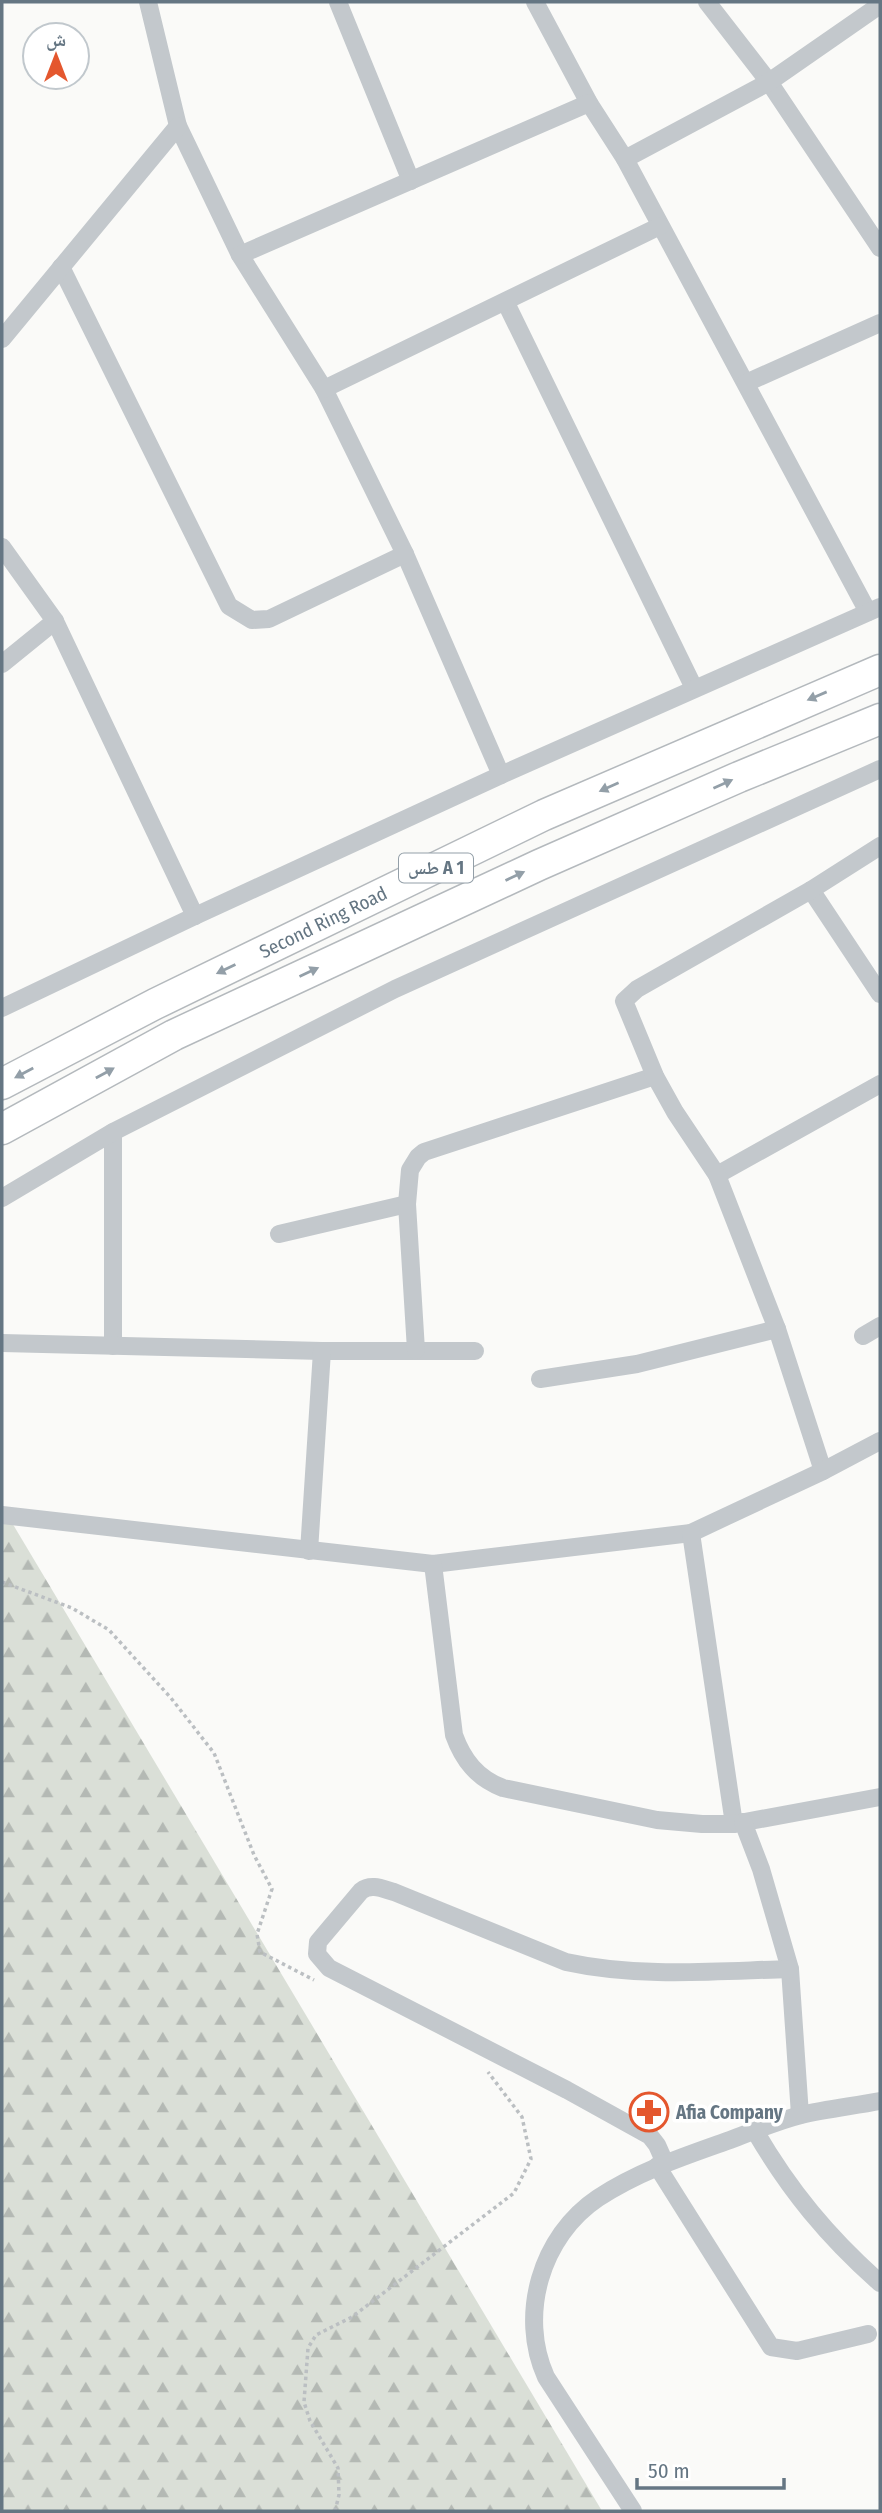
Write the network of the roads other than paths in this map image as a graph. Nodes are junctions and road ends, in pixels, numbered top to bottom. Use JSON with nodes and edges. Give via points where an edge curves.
{"nodes":[{"id":1,"x":148,"y":2,"type":"edge"},
{"id":2,"x":338,"y":2,"type":"edge"},
{"id":3,"x":535,"y":2,"type":"edge"},
{"id":4,"x":707,"y":2,"type":"edge"},
{"id":5,"x":880,"y":5,"type":"edge"},
{"id":6,"x":769,"y":82,"type":"junction"},
{"id":7,"x":589,"y":103,"type":"junction"},
{"id":8,"x":178,"y":126,"type":"junction"},
{"id":9,"x":625,"y":159,"type":"junction"},
{"id":10,"x":411,"y":181,"type":"junction"},
{"id":11,"x":660,"y":226,"type":"junction"},
{"id":12,"x":880,"y":248,"type":"edge"},
{"id":13,"x":240,"y":255,"type":"junction"},
{"id":14,"x":61,"y":267,"type":"junction"},
{"id":15,"x":506,"y":303,"type":"junction"},
{"id":16,"x":880,"y":323,"type":"edge"},
{"id":17,"x":2,"y":339,"type":"edge"},
{"id":18,"x":746,"y":383,"type":"junction"},
{"id":19,"x":324,"y":389,"type":"junction"},
{"id":20,"x":2,"y":547,"type":"edge"},
{"id":21,"x":405,"y":554,"type":"junction"},
{"id":22,"x":874,"y":610,"type":"edge"},
{"id":23,"x":55,"y":621,"type":"junction"},
{"id":24,"x":2,"y":664,"type":"edge"},
{"id":25,"x":880,"y":670,"type":"edge"},
{"id":26,"x":694,"y":688,"type":"junction"},
{"id":27,"x":880,"y":719,"type":"edge"},
{"id":28,"x":880,"y":769,"type":"edge"},
{"id":29,"x":501,"y":775,"type":"junction"},
{"id":30,"x":880,"y":846,"type":"edge"},
{"id":31,"x":811,"y":890,"type":"junction"},
{"id":32,"x":195,"y":916,"type":"junction"},
{"id":33,"x":880,"y":994,"type":"edge"},
{"id":34,"x":2,"y":1009,"type":"edge"},
{"id":35,"x":655,"y":1076,"type":"junction"},
{"id":36,"x":2,"y":1084,"type":"edge"},
{"id":37,"x":880,"y":1084,"type":"edge"},
{"id":38,"x":2,"y":1129,"type":"edge"},
{"id":39,"x":113,"y":1132,"type":"junction"},
{"id":40,"x":717,"y":1175,"type":"junction"},
{"id":41,"x":2,"y":1198,"type":"edge"},
{"id":42,"x":407,"y":1204,"type":"junction"},
{"id":43,"x":279,"y":1234,"type":"dead end"},
{"id":44,"x":880,"y":1326,"type":"edge"},
{"id":45,"x":777,"y":1329,"type":"junction"},
{"id":46,"x":863,"y":1336,"type":"dead end"},
{"id":47,"x":2,"y":1343,"type":"edge"},
{"id":48,"x":113,"y":1346,"type":"junction"},
{"id":49,"x":416,"y":1350,"type":"junction"},
{"id":50,"x":322,"y":1351,"type":"junction"},
{"id":51,"x":475,"y":1351,"type":"dead end"},
{"id":52,"x":540,"y":1378,"type":"dead end"},
{"id":53,"x":880,"y":1441,"type":"edge"},
{"id":54,"x":823,"y":1471,"type":"junction"},
{"id":55,"x":2,"y":1515,"type":"edge"},
{"id":56,"x":691,"y":1533,"type":"junction"},
{"id":57,"x":309,"y":1551,"type":"junction"},
{"id":58,"x":433,"y":1564,"type":"junction"},
{"id":59,"x":880,"y":1797,"type":"edge"},
{"id":60,"x":739,"y":1823,"type":"junction"},
{"id":61,"x":790,"y":1969,"type":"junction"},
{"id":62,"x":880,"y":2101,"type":"edge"},
{"id":63,"x":800,"y":2115,"type":"junction"},
{"id":64,"x":755,"y":2131,"type":"junction"},
{"id":65,"x":661,"y":2164,"type":"junction"},
{"id":66,"x":880,"y":2283,"type":"edge"},
{"id":67,"x":868,"y":2334,"type":"dead end"},
{"id":68,"x":633,"y":2511,"type":"edge"}],
"edges":[{"from":1,"to":8,"type":"street"},
{"from":2,"to":10,"type":"street"},
{"from":3,"to":7,"type":"street"},
{"from":4,"to":6,"type":"street"},
{"from":5,"to":6,"type":"street"},
{"from":6,"to":9,"type":"street"},
{"from":6,"to":12,"type":"street"},
{"from":7,"to":9,"type":"street"},
{"from":7,"to":10,"type":"street"},
{"from":8,"to":13,"type":"street"},
{"from":8,"to":14,"type":"street"},
{"from":9,"to":11,"type":"street"},
{"from":10,"to":13,"type":"street"},
{"from":11,"to":15,"type":"street"},
{"from":11,"to":18,"type":"street"},
{"from":13,"to":19,"type":"street"},
{"from":14,"to":17,"type":"street"},
{"from":14,"to":21,"type":"street","via":[[229,606],[252,620],[268,619]]},
{"from":15,"to":19,"type":"street"},
{"from":15,"to":26,"type":"street"},
{"from":16,"to":18,"type":"street"},
{"from":18,"to":22,"type":"street"},
{"from":19,"to":21,"type":"street"},
{"from":20,"to":23,"type":"street"},
{"from":21,"to":29,"type":"street"},
{"from":22,"to":26,"type":"street"},
{"from":23,"to":24,"type":"street"},
{"from":23,"to":32,"type":"street"},
{"from":25,"to":36,"type":"highway","name":"Second Ring Road","number":"طس A 1","one_way":true,"via":[[544,815],[155,1004]]},
{"from":26,"to":29,"type":"street"},
{"from":38,"to":27,"type":"highway","name":"Second Ring Road","number":"طس A 1","one_way":true,"via":[[174,1034],[539,865]]},
{"from":28,"to":39,"type":"street","via":[[394,989]]},
{"from":29,"to":32,"type":"street"},
{"from":30,"to":31,"type":"street"},
{"from":31,"to":33,"type":"street"},
{"from":31,"to":35,"type":"street","via":[[636,989],[624,1001]]},
{"from":32,"to":34,"type":"street"},
{"from":35,"to":40,"type":"street"},
{"from":35,"to":42,"type":"street","via":[[424,1152],[410,1170]]},
{"from":37,"to":40,"type":"street"},
{"from":39,"to":41,"type":"street"},
{"from":39,"to":48,"type":"street"},
{"from":40,"to":45,"type":"street"},
{"from":42,"to":43,"type":"street"},
{"from":42,"to":49,"type":"street"},
{"from":44,"to":46,"type":"street"},
{"from":45,"to":52,"type":"street","via":[[636,1364]]},
{"from":45,"to":54,"type":"street"},
{"from":47,"to":48,"type":"street"},
{"from":48,"to":50,"type":"street"},
{"from":49,"to":50,"type":"street"},
{"from":49,"to":51,"type":"street"},
{"from":50,"to":57,"type":"street"},
{"from":53,"to":54,"type":"street"},
{"from":54,"to":56,"type":"street"},
{"from":55,"to":57,"type":"street"},
{"from":56,"to":58,"type":"street"},
{"from":56,"to":60,"type":"street"},
{"from":57,"to":58,"type":"street"},
{"from":58,"to":60,"type":"street","via":[[454,1735],[466,1761],[488,1782],[657,1820]]},
{"from":59,"to":60,"type":"street"},
{"from":60,"to":61,"type":"street","via":[[761,1869]]},
{"from":61,"to":63,"type":"street"},
{"from":61,"to":65,"type":"street","via":[[661,1972],[583,1966],[374,1886],[361,1891],[318,1942],[317,1954],[329,1968],[650,2136]]},
{"from":62,"to":63,"type":"street"},
{"from":63,"to":64,"type":"street"},
{"from":64,"to":65,"type":"street"},
{"from":64,"to":66,"type":"street","via":[[817,2222]]},
{"from":65,"to":67,"type":"street","via":[[771,2347],[797,2351]]},
{"from":65,"to":68,"type":"street","via":[[581,2211],[555,2245],[539,2277],[533,2308],[538,2360],[546,2377]]}]}
